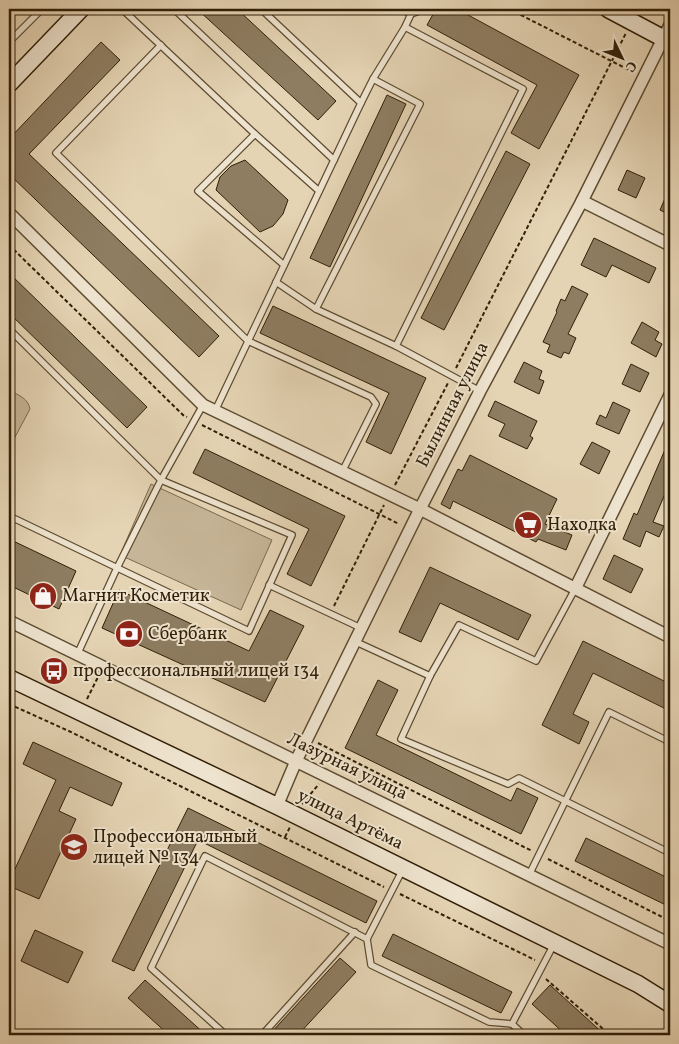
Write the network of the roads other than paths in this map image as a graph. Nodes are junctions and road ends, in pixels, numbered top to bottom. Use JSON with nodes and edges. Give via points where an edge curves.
{"nodes":[{"id":1,"x":42,"y":9,"type":"edge"},
{"id":2,"x":81,"y":9,"type":"edge"},
{"id":3,"x":174,"y":9,"type":"edge"},
{"id":4,"x":261,"y":9,"type":"edge"},
{"id":5,"x":401,"y":9,"type":"edge"},
{"id":6,"x":425,"y":9,"type":"edge"},
{"id":7,"x":608,"y":9,"type":"edge"},
{"id":8,"x":126,"y":10,"type":"edge"},
{"id":9,"x":411,"y":14,"type":"junction"},
{"id":10,"x":405,"y":27,"type":"junction"},
{"id":11,"x":668,"y":35,"type":"edge"},
{"id":12,"x":9,"y":42,"type":"edge"},
{"id":13,"x":162,"y":45,"type":"junction"},
{"id":14,"x":373,"y":79,"type":"junction"},
{"id":15,"x":9,"y":84,"type":"edge"},
{"id":16,"x":361,"y":103,"type":"junction"},
{"id":17,"x":254,"y":134,"type":"junction"},
{"id":18,"x":334,"y":160,"type":"junction"},
{"id":19,"x":319,"y":191,"type":"junction"},
{"id":20,"x":582,"y":201,"type":"junction"},
{"id":21,"x":9,"y":213,"type":"edge"},
{"id":22,"x":670,"y":245,"type":"edge"},
{"id":23,"x":284,"y":265,"type":"junction"},
{"id":24,"x":276,"y":282,"type":"junction"},
{"id":25,"x":316,"y":309,"type":"junction"},
{"id":26,"x":9,"y":329,"type":"edge"},
{"id":27,"x":248,"y":341,"type":"junction"},
{"id":28,"x":396,"y":346,"type":"junction"},
{"id":29,"x":480,"y":391,"type":"junction"},
{"id":30,"x":670,"y":395,"type":"edge"},
{"id":31,"x":203,"y":405,"type":"junction"},
{"id":32,"x":215,"y":411,"type":"junction"},
{"id":33,"x":342,"y":472,"type":"junction"},
{"id":34,"x":161,"y":480,"type":"junction"},
{"id":35,"x":420,"y":509,"type":"junction"},
{"id":36,"x":9,"y":516,"type":"edge"},
{"id":37,"x":117,"y":568,"type":"junction"},
{"id":38,"x":269,"y":585,"type":"junction"},
{"id":39,"x":575,"y":589,"type":"junction"},
{"id":40,"x":9,"y":621,"type":"edge"},
{"id":41,"x":361,"y":628,"type":"junction"},
{"id":42,"x":670,"y":637,"type":"edge"},
{"id":43,"x":354,"y":641,"type":"junction"},
{"id":44,"x":77,"y":655,"type":"junction"},
{"id":45,"x":430,"y":676,"type":"junction"},
{"id":46,"x":9,"y":678,"type":"edge"},
{"id":47,"x":670,"y":734,"type":"edge"},
{"id":48,"x":668,"y":742,"type":"edge"},
{"id":49,"x":296,"y":761,"type":"junction"},
{"id":50,"x":565,"y":802,"type":"junction"},
{"id":51,"x":277,"y":806,"type":"junction"},
{"id":52,"x":670,"y":853,"type":"edge"},
{"id":53,"x":403,"y":869,"type":"junction"},
{"id":54,"x":529,"y":875,"type":"junction"},
{"id":55,"x":355,"y":932,"type":"junction"},
{"id":56,"x":367,"y":939,"type":"junction"},
{"id":57,"x":554,"y":943,"type":"junction"},
{"id":58,"x":670,"y":944,"type":"edge"},
{"id":59,"x":670,"y":1004,"type":"edge"},
{"id":60,"x":512,"y":1024,"type":"junction"},
{"id":61,"x":226,"y":1035,"type":"edge"},
{"id":62,"x":262,"y":1035,"type":"edge"},
{"id":63,"x":524,"y":1035,"type":"edge"}],
"edges":[{"from":1,"to":12,"type":"lane"},
{"from":2,"to":15,"type":"main road"},
{"from":3,"to":18,"type":"lane"},
{"from":4,"to":16,"type":"lane"},
{"from":5,"to":9,"type":"lane"},
{"from":6,"to":9,"type":"lane"},
{"from":7,"to":11,"type":"main road"},
{"from":8,"to":13,"type":"lane"},
{"from":9,"to":10,"type":"lane"},
{"from":10,"to":14,"type":"lane"},
{"from":10,"to":28,"type":"lane","via":[[523,89]]},
{"from":11,"to":20,"type":"street","name":"Былинная улица"},
{"from":13,"to":17,"type":"lane"},
{"from":13,"to":27,"type":"lane","via":[[56,153]]},
{"from":14,"to":16,"type":"lane"},
{"from":14,"to":25,"type":"lane","via":[[420,104]]},
{"from":16,"to":18,"type":"lane"},
{"from":17,"to":19,"type":"lane"},
{"from":17,"to":23,"type":"lane","via":[[198,191]]},
{"from":18,"to":19,"type":"lane"},
{"from":19,"to":23,"type":"lane"},
{"from":20,"to":22,"type":"street"},
{"from":20,"to":29,"type":"street","name":"Былинная улица"},
{"from":21,"to":31,"type":"street"},
{"from":23,"to":24,"type":"lane"},
{"from":24,"to":25,"type":"lane"},
{"from":24,"to":27,"type":"lane"},
{"from":25,"to":28,"type":"lane"},
{"from":26,"to":34,"type":"lane"},
{"from":27,"to":32,"type":"lane"},
{"from":27,"to":33,"type":"lane","via":[[371,397],[376,404]]},
{"from":28,"to":29,"type":"lane"},
{"from":29,"to":35,"type":"street","name":"Былинная улица"},
{"from":30,"to":39,"type":"street"},
{"from":31,"to":32,"type":"street"},
{"from":31,"to":34,"type":"lane"},
{"from":32,"to":33,"type":"street"},
{"from":33,"to":35,"type":"street"},
{"from":34,"to":37,"type":"lane"},
{"from":34,"to":38,"type":"lane","via":[[292,534]]},
{"from":35,"to":39,"type":"street"},
{"from":35,"to":41,"type":"street","name":"Былинная улица"},
{"from":36,"to":37,"type":"lane"},
{"from":37,"to":38,"type":"lane","via":[[250,631]]},
{"from":37,"to":44,"type":"lane"},
{"from":38,"to":41,"type":"lane"},
{"from":39,"to":42,"type":"street"},
{"from":39,"to":45,"type":"lane","via":[[536,661],[459,625]]},
{"from":40,"to":44,"type":"street","name":"Лазурная улица"},
{"from":41,"to":43,"type":"street","name":"Былинная улица"},
{"from":43,"to":45,"type":"lane"},
{"from":43,"to":49,"type":"street","name":"Былинная улица"},
{"from":44,"to":49,"type":"street","name":"Лазурная улица"},
{"from":45,"to":50,"type":"lane","via":[[401,739],[508,784],[519,778]]},
{"from":46,"to":51,"type":"main road","name":"улица Артёма"},
{"from":47,"to":48,"type":"lane"},
{"from":48,"to":50,"type":"lane","via":[[609,712]]},
{"from":49,"to":51,"type":"street","name":"Былинная улица"},
{"from":49,"to":54,"type":"street","name":"Лазурная улица"},
{"from":50,"to":52,"type":"lane"},
{"from":50,"to":54,"type":"lane"},
{"from":51,"to":53,"type":"main road","name":"улица Артёма"},
{"from":53,"to":56,"type":"lane"},
{"from":53,"to":57,"type":"main road","name":"улица Артёма"},
{"from":54,"to":58,"type":"street","name":"Лазурная улица"},
{"from":55,"to":56,"type":"lane"},
{"from":55,"to":61,"type":"lane","via":[[205,856],[151,968]]},
{"from":55,"to":62,"type":"lane"},
{"from":56,"to":60,"type":"lane","via":[[371,965],[489,1022]]},
{"from":57,"to":59,"type":"main road","name":"улица Артёма","via":[[638,984]]},
{"from":57,"to":60,"type":"lane"},
{"from":60,"to":63,"type":"lane"}]}
